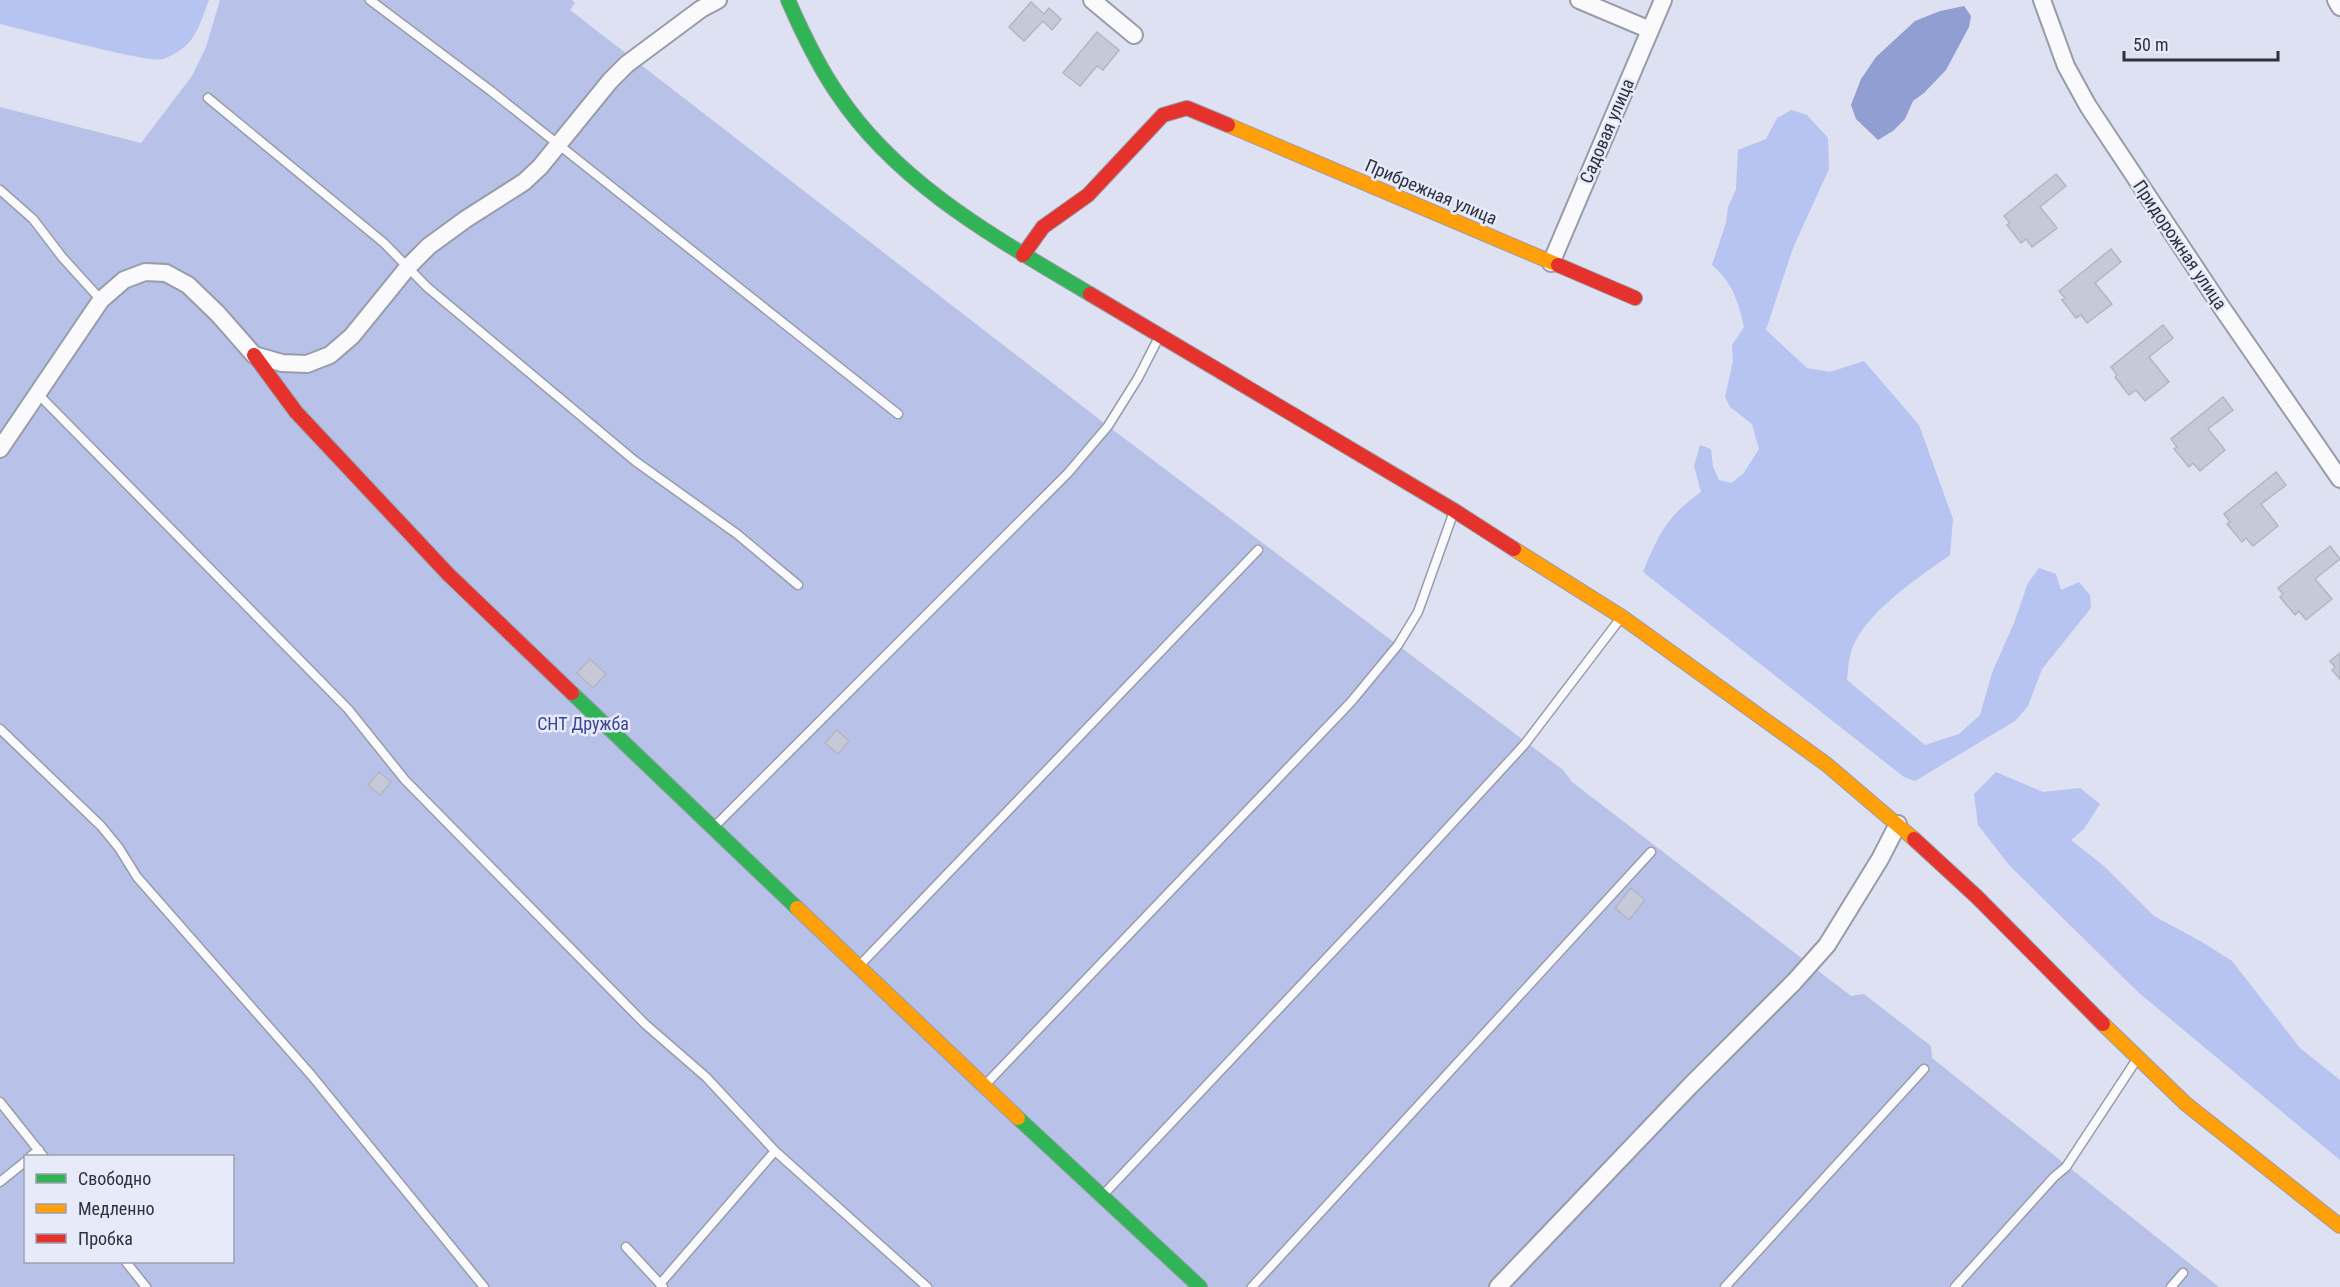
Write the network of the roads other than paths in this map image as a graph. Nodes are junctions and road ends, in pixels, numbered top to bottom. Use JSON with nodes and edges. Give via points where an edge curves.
{"nodes":[{"id":1,"x":370,"y":0,"type":"edge"},
{"id":2,"x":718,"y":0,"type":"edge"},
{"id":3,"x":788,"y":0,"type":"edge"},
{"id":4,"x":1092,"y":0,"type":"edge"},
{"id":5,"x":1579,"y":0,"type":"edge"},
{"id":6,"x":1663,"y":0,"type":"edge"},
{"id":7,"x":2042,"y":0,"type":"edge"},
{"id":8,"x":2336,"y":0,"type":"edge"},
{"id":9,"x":2340,"y":7,"type":"edge"},
{"id":10,"x":1650,"y":30,"type":"junction"},
{"id":11,"x":1134,"y":35,"type":"dead end"},
{"id":12,"x":208,"y":98,"type":"dead end"},
{"id":13,"x":558,"y":145,"type":"junction"},
{"id":14,"x":0,"y":190,"type":"edge"},
{"id":15,"x":1023,"y":255,"type":"junction"},
{"id":16,"x":1551,"y":263,"type":"junction"},
{"id":17,"x":408,"y":267,"type":"junction"},
{"id":18,"x":1635,"y":298,"type":"dead end"},
{"id":19,"x":101,"y":300,"type":"junction"},
{"id":20,"x":1160,"y":336,"type":"junction"},
{"id":21,"x":254,"y":355,"type":"junction"},
{"id":22,"x":38,"y":394,"type":"junction"},
{"id":23,"x":898,"y":414,"type":"dead end"},
{"id":24,"x":0,"y":449,"type":"edge"},
{"id":25,"x":2340,"y":479,"type":"edge"},
{"id":26,"x":1455,"y":511,"type":"junction"},
{"id":27,"x":1258,"y":550,"type":"dead end"},
{"id":28,"x":798,"y":585,"type":"dead end"},
{"id":29,"x":1622,"y":617,"type":"junction"},
{"id":30,"x":0,"y":729,"type":"edge"},
{"id":31,"x":1898,"y":824,"type":"junction"},
{"id":32,"x":713,"y":828,"type":"junction"},
{"id":33,"x":1651,"y":852,"type":"dead end"},
{"id":34,"x":858,"y":967,"type":"junction"},
{"id":35,"x":2138,"y":1059,"type":"junction"},
{"id":36,"x":1924,"y":1069,"type":"dead end"},
{"id":37,"x":984,"y":1087,"type":"junction"},
{"id":38,"x":0,"y":1102,"type":"edge"},
{"id":39,"x":775,"y":1151,"type":"junction"},
{"id":40,"x":38,"y":1154,"type":"edge"},
{"id":41,"x":24,"y":1163,"type":"edge"},
{"id":42,"x":0,"y":1182,"type":"edge"},
{"id":43,"x":1101,"y":1197,"type":"junction"},
{"id":44,"x":2340,"y":1226,"type":"edge"},
{"id":45,"x":626,"y":1246,"type":"dead end"},
{"id":46,"x":127,"y":1263,"type":"edge"},
{"id":47,"x":2183,"y":1274,"type":"dead end"},
{"id":48,"x":661,"y":1286,"type":"edge"},
{"id":49,"x":146,"y":1287,"type":"edge"},
{"id":50,"x":484,"y":1287,"type":"edge"},
{"id":51,"x":927,"y":1287,"type":"edge"},
{"id":52,"x":1200,"y":1287,"type":"edge"},
{"id":53,"x":1252,"y":1287,"type":"edge"},
{"id":54,"x":1498,"y":1287,"type":"edge"},
{"id":55,"x":1725,"y":1287,"type":"edge"},
{"id":56,"x":1955,"y":1287,"type":"edge"},
{"id":57,"x":2171,"y":1287,"type":"edge"}],
"edges":[{"from":1,"to":13,"type":"lane"},
{"from":2,"to":13,"type":"street","via":[[627,64]]},
{"from":3,"to":15,"type":"street","via":[[831,86],[871,138],[923,186]]},
{"from":4,"to":11,"type":"street"},
{"from":5,"to":10,"type":"street"},
{"from":6,"to":10,"type":"street","name":"Садовая улица"},
{"from":7,"to":25,"type":"street","name":"Придорожная улица","via":[[2066,66],[2088,106]]},
{"from":8,"to":9,"type":"street"},
{"from":10,"to":16,"type":"street","name":"Садовая улица"},
{"from":12,"to":17,"type":"lane"},
{"from":13,"to":17,"type":"street","via":[[524,182],[429,246]]},
{"from":13,"to":23,"type":"lane"},
{"from":14,"to":19,"type":"lane","via":[[33,219]]},
{"from":15,"to":16,"type":"street","name":"Прибрежная улица","via":[[1043,227],[1088,195],[1163,115],[1187,108]]},
{"from":15,"to":20,"type":"street"},
{"from":16,"to":18,"type":"street","name":"Прибрежная улица"},
{"from":17,"to":21,"type":"street","via":[[352,336],[330,355],[307,364],[282,363]]},
{"from":17,"to":28,"type":"lane","via":[[635,461],[737,534]]},
{"from":19,"to":21,"type":"street","via":[[124,280],[145,272],[166,273],[188,285]]},
{"from":19,"to":22,"type":"street"},
{"from":20,"to":26,"type":"street"},
{"from":20,"to":32,"type":"lane","via":[[1108,426],[1068,473]]},
{"from":21,"to":32,"type":"street","via":[[296,412],[448,574]]},
{"from":22,"to":24,"type":"street"},
{"from":22,"to":39,"type":"lane","via":[[348,709],[405,780],[645,1024],[706,1077]]},
{"from":26,"to":29,"type":"street"},
{"from":26,"to":37,"type":"lane","via":[[1418,612],[1392,653],[1351,702]]},
{"from":27,"to":34,"type":"lane"},
{"from":29,"to":31,"type":"street","via":[[1826,764]]},
{"from":29,"to":43,"type":"lane","via":[[1516,753]]},
{"from":30,"to":50,"type":"lane","via":[[101,826],[137,877],[312,1076]]},
{"from":31,"to":35,"type":"street","via":[[1977,897]]},
{"from":31,"to":54,"type":"street","via":[[1827,945]]},
{"from":32,"to":34,"type":"street"},
{"from":33,"to":53,"type":"lane"},
{"from":34,"to":37,"type":"street"},
{"from":35,"to":44,"type":"street","via":[[2186,1104]]},
{"from":35,"to":56,"type":"lane","via":[[2066,1167]]},
{"from":36,"to":55,"type":"lane"},
{"from":37,"to":43,"type":"street"},
{"from":38,"to":40,"type":"lane"},
{"from":39,"to":48,"type":"lane"},
{"from":39,"to":51,"type":"lane"},
{"from":41,"to":42,"type":"lane"},
{"from":43,"to":52,"type":"street"},
{"from":45,"to":48,"type":"lane"},
{"from":46,"to":49,"type":"lane"},
{"from":47,"to":57,"type":"lane"}]}
